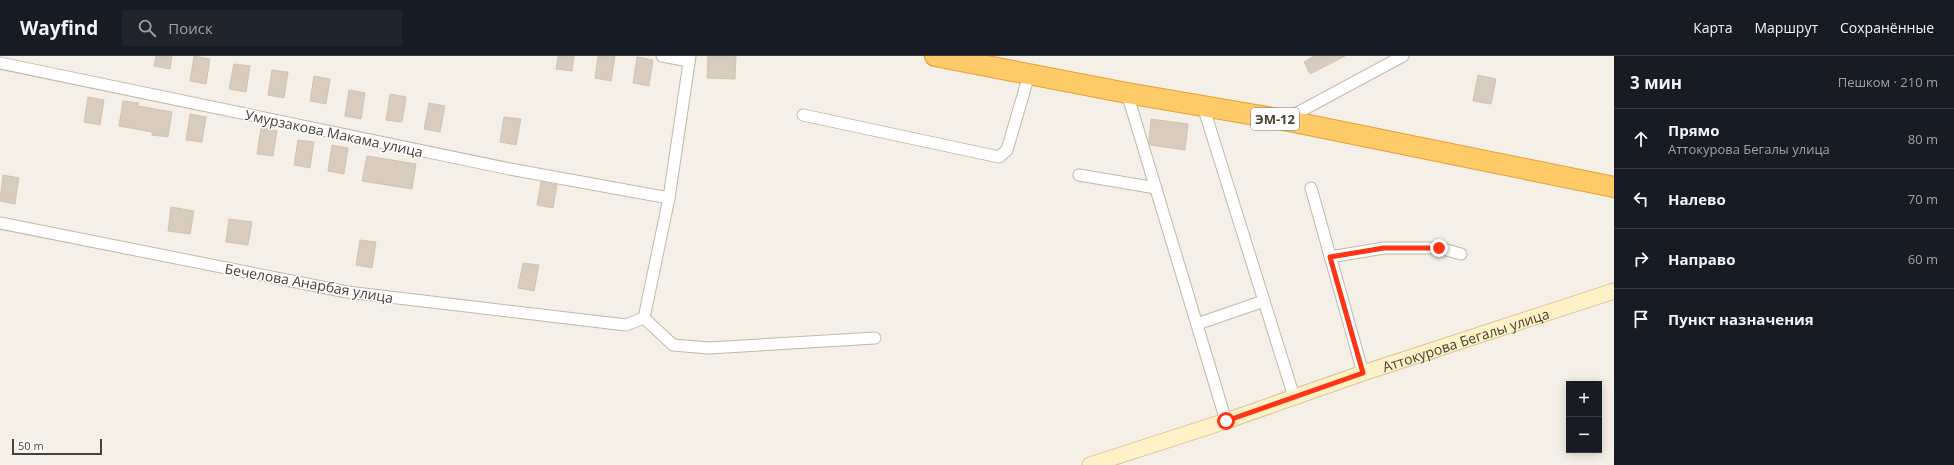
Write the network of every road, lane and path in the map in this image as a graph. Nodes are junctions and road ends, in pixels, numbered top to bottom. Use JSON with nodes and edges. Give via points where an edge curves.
{"nodes":[{"id":1,"x":662,"y":56,"type":"edge"},
{"id":2,"x":935,"y":56,"type":"edge"},
{"id":3,"x":1403,"y":56,"type":"edge"},
{"id":4,"x":957,"y":58,"type":"edge"},
{"id":5,"x":689,"y":59,"type":"edge"},
{"id":6,"x":0,"y":63,"type":"edge"},
{"id":7,"x":1029,"y":75,"type":"junction"},
{"id":8,"x":1127,"y":93,"type":"junction"},
{"id":9,"x":1203,"y":106,"type":"junction"},
{"id":10,"x":803,"y":115,"type":"dead end"},
{"id":11,"x":1284,"y":120,"type":"junction"},
{"id":12,"x":1079,"y":175,"type":"dead end"},
{"id":13,"x":1614,"y":187,"type":"edge"},
{"id":14,"x":1156,"y":188,"type":"junction"},
{"id":15,"x":1311,"y":188,"type":"dead end"},
{"id":16,"x":668,"y":198,"type":"junction"},
{"id":17,"x":0,"y":223,"type":"edge"},
{"id":18,"x":1461,"y":254,"type":"dead end"},
{"id":19,"x":1330,"y":257,"type":"junction"},
{"id":20,"x":1614,"y":291,"type":"edge"},
{"id":21,"x":1264,"y":301,"type":"junction"},
{"id":22,"x":644,"y":318,"type":"junction"},
{"id":23,"x":1197,"y":324,"type":"junction"},
{"id":24,"x":875,"y":338,"type":"dead end"},
{"id":25,"x":1363,"y":373,"type":"junction"},
{"id":26,"x":1294,"y":397,"type":"junction"},
{"id":27,"x":1226,"y":421,"type":"junction"},
{"id":28,"x":1090,"y":465,"type":"edge"}],
"edges":[{"from":1,"to":5,"type":"street"},
{"from":2,"to":4,"type":"highway","number":"ЭМ-12"},
{"from":3,"to":11,"type":"street"},
{"from":4,"to":7,"type":"highway","number":"ЭМ-12"},
{"from":5,"to":16,"type":"street"},
{"from":6,"to":16,"type":"street","name":"Умурзакова Макама улица","via":[[510,169]]},
{"from":7,"to":8,"type":"highway","number":"ЭМ-12"},
{"from":7,"to":10,"type":"street","via":[[1007,150],[999,157]]},
{"from":8,"to":9,"type":"highway","number":"ЭМ-12"},
{"from":8,"to":14,"type":"street"},
{"from":9,"to":11,"type":"highway","number":"ЭМ-12"},
{"from":9,"to":21,"type":"street"},
{"from":11,"to":13,"type":"highway","number":"ЭМ-12"},
{"from":12,"to":14,"type":"street"},
{"from":14,"to":23,"type":"street"},
{"from":15,"to":19,"type":"street"},
{"from":16,"to":22,"type":"street"},
{"from":17,"to":22,"type":"street","name":"Бечелова Анарбая улица","via":[[347,292],[626,325]]},
{"from":18,"to":19,"type":"street","via":[[1439,248],[1384,248]]},
{"from":19,"to":25,"type":"street"},
{"from":20,"to":25,"type":"main road","name":"Аттокурова Бегалы улица"},
{"from":21,"to":23,"type":"street"},
{"from":21,"to":26,"type":"street"},
{"from":22,"to":24,"type":"street","via":[[673,345],[702,348]]},
{"from":23,"to":27,"type":"street"},
{"from":25,"to":26,"type":"main road","name":"Аттокурова Бегалы улица"},
{"from":26,"to":27,"type":"main road","name":"Аттокурова Бегалы улица"},
{"from":27,"to":28,"type":"main road","name":"Аттокурова Бегалы улица"}]}
